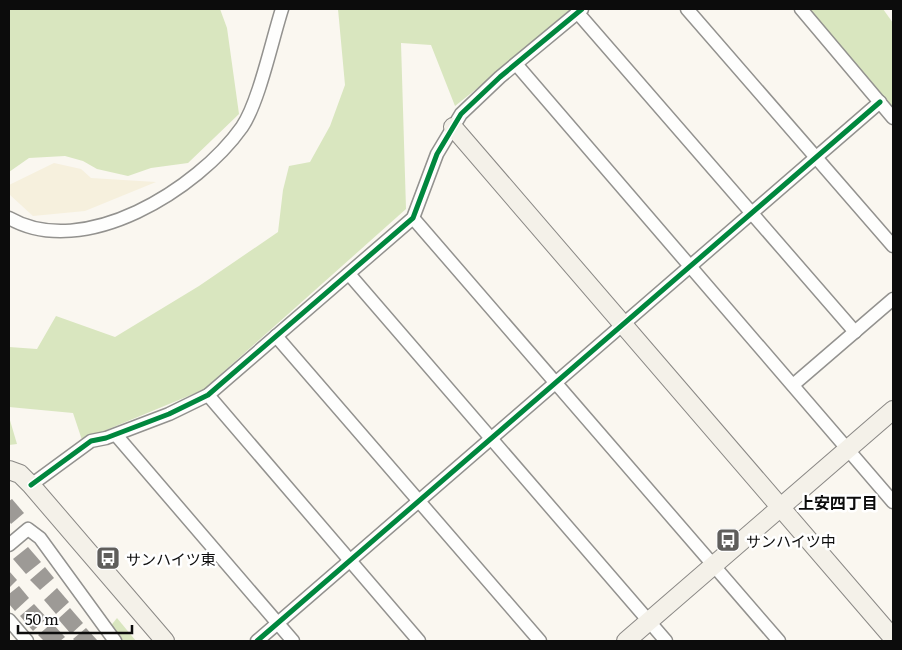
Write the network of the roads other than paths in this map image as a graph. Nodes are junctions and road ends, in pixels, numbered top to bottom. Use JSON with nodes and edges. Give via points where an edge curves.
{"nodes":[{"id":1,"x":282,"y":9,"type":"edge"},
{"id":2,"x":688,"y":9,"type":"edge"},
{"id":3,"x":801,"y":9,"type":"edge"},
{"id":4,"x":580,"y":11,"type":"edge"},
{"id":5,"x":516,"y":64,"type":"junction"},
{"id":6,"x":880,"y":102,"type":"junction"},
{"id":7,"x":893,"y":118,"type":"edge"},
{"id":8,"x":453,"y":127,"type":"junction"},
{"id":9,"x":815,"y":157,"type":"junction"},
{"id":10,"x":751,"y":212,"type":"junction"},
{"id":11,"x":9,"y":218,"type":"edge"},
{"id":12,"x":413,"y":218,"type":"junction"},
{"id":13,"x":893,"y":246,"type":"edge"},
{"id":14,"x":690,"y":266,"type":"junction"},
{"id":15,"x":349,"y":274,"type":"junction"},
{"id":16,"x":893,"y":299,"type":"edge"},
{"id":17,"x":621,"y":325,"type":"junction"},
{"id":18,"x":855,"y":332,"type":"junction"},
{"id":19,"x":276,"y":336,"type":"junction"},
{"id":20,"x":555,"y":382,"type":"junction"},
{"id":21,"x":793,"y":385,"type":"junction"},
{"id":22,"x":208,"y":395,"type":"junction"},
{"id":23,"x":893,"y":410,"type":"edge"},
{"id":24,"x":116,"y":435,"type":"junction"},
{"id":25,"x":490,"y":438,"type":"junction"},
{"id":26,"x":848,"y":450,"type":"junction"},
{"id":27,"x":9,"y":470,"type":"edge"},
{"id":28,"x":31,"y":484,"type":"junction"},
{"id":29,"x":418,"y":501,"type":"junction"},
{"id":30,"x":893,"y":502,"type":"edge"},
{"id":31,"x":780,"y":508,"type":"junction"},
{"id":32,"x":9,"y":545,"type":"edge"},
{"id":33,"x":350,"y":560,"type":"junction"},
{"id":34,"x":713,"y":566,"type":"junction"},
{"id":35,"x":9,"y":620,"type":"edge"},
{"id":36,"x":649,"y":622,"type":"junction"},
{"id":37,"x":277,"y":623,"type":"junction"},
{"id":38,"x":893,"y":638,"type":"edge"},
{"id":39,"x":27,"y":641,"type":"edge"},
{"id":40,"x":114,"y":641,"type":"edge"},
{"id":41,"x":165,"y":641,"type":"edge"},
{"id":42,"x":257,"y":641,"type":"edge"},
{"id":43,"x":292,"y":641,"type":"edge"},
{"id":44,"x":419,"y":641,"type":"edge"},
{"id":45,"x":540,"y":641,"type":"edge"},
{"id":46,"x":626,"y":641,"type":"edge"},
{"id":47,"x":666,"y":641,"type":"edge"},
{"id":48,"x":779,"y":641,"type":"edge"}],
"edges":[{"from":1,"to":11,"type":"street","via":[[254,103],[242,126],[217,155],[183,185],[151,206],[84,229],[35,229]]},
{"from":2,"to":9,"type":"street"},
{"from":3,"to":6,"type":"street"},
{"from":4,"to":5,"type":"street"},
{"from":4,"to":10,"type":"street"},
{"from":5,"to":8,"type":"street","via":[[461,114]]},
{"from":5,"to":14,"type":"street"},
{"from":6,"to":7,"type":"street"},
{"from":6,"to":9,"type":"street"},
{"from":8,"to":12,"type":"street","via":[[438,154]]},
{"from":8,"to":17,"type":"street"},
{"from":9,"to":10,"type":"street"},
{"from":9,"to":13,"type":"street"},
{"from":10,"to":14,"type":"street"},
{"from":10,"to":18,"type":"street"},
{"from":12,"to":15,"type":"street"},
{"from":12,"to":20,"type":"street"},
{"from":14,"to":17,"type":"street"},
{"from":14,"to":21,"type":"street"},
{"from":15,"to":19,"type":"street"},
{"from":15,"to":25,"type":"street"},
{"from":16,"to":18,"type":"street"},
{"from":17,"to":20,"type":"street"},
{"from":17,"to":31,"type":"street"},
{"from":18,"to":21,"type":"street"},
{"from":19,"to":22,"type":"street"},
{"from":19,"to":29,"type":"street"},
{"from":20,"to":25,"type":"street"},
{"from":20,"to":34,"type":"street"},
{"from":21,"to":26,"type":"street"},
{"from":22,"to":24,"type":"street"},
{"from":22,"to":33,"type":"street"},
{"from":23,"to":26,"type":"street"},
{"from":24,"to":28,"type":"street","via":[[91,441]]},
{"from":24,"to":37,"type":"street"},
{"from":25,"to":29,"type":"street"},
{"from":25,"to":36,"type":"street"},
{"from":26,"to":30,"type":"street"},
{"from":26,"to":31,"type":"street"},
{"from":27,"to":28,"type":"street","via":[[20,474]]},
{"from":28,"to":41,"type":"street"},
{"from":29,"to":33,"type":"street"},
{"from":29,"to":45,"type":"street"},
{"from":31,"to":34,"type":"street"},
{"from":31,"to":38,"type":"street"},
{"from":32,"to":40,"type":"street","via":[[28,529],[40,538]]},
{"from":33,"to":37,"type":"street"},
{"from":33,"to":44,"type":"street"},
{"from":34,"to":36,"type":"street"},
{"from":34,"to":48,"type":"street"},
{"from":35,"to":39,"type":"street"},
{"from":36,"to":46,"type":"street"},
{"from":36,"to":47,"type":"street"},
{"from":37,"to":42,"type":"street"},
{"from":37,"to":43,"type":"street"}]}
